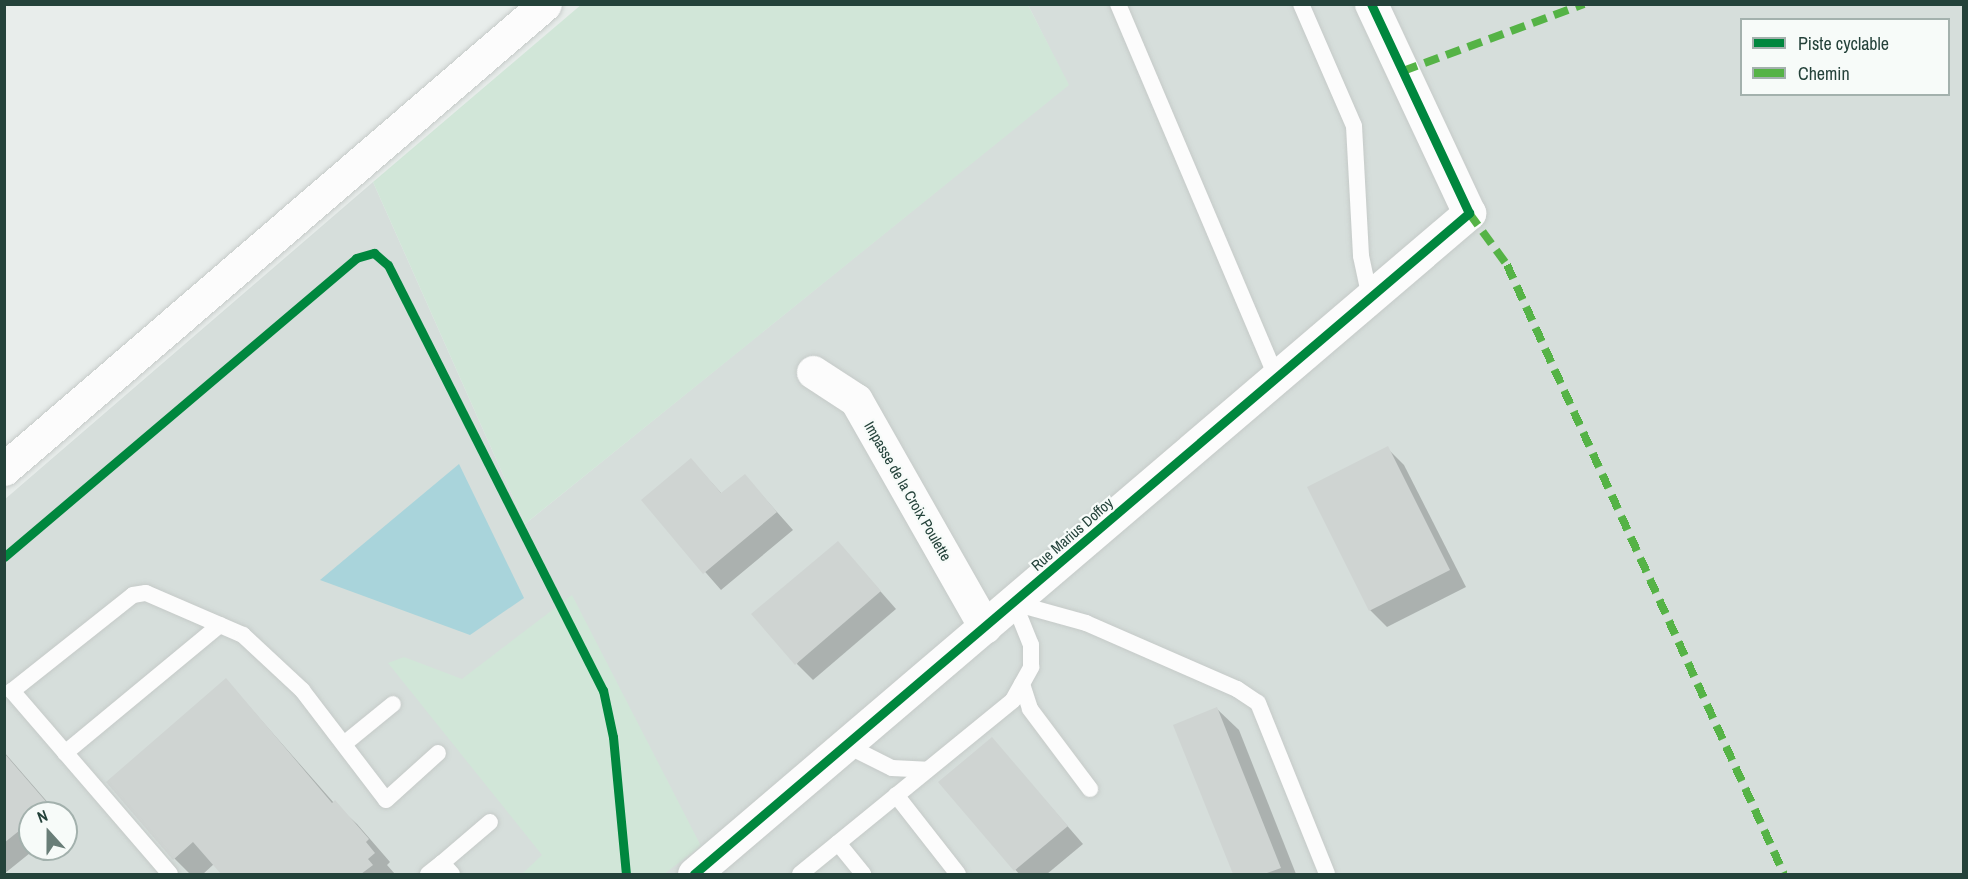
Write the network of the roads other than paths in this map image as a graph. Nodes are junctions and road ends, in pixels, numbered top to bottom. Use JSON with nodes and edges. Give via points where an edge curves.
{"nodes":[{"id":1,"x":545,"y":4,"type":"edge"},
{"id":2,"x":1118,"y":4,"type":"edge"},
{"id":3,"x":1301,"y":4,"type":"edge"},
{"id":4,"x":1371,"y":4,"type":"edge"},
{"id":5,"x":1370,"y":298,"type":"junction"},
{"id":6,"x":813,"y":372,"type":"dead end"},
{"id":7,"x":1277,"y":378,"type":"junction"},
{"id":8,"x":4,"y":469,"type":"edge"},
{"id":9,"x":1014,"y":603,"type":"junction"},
{"id":10,"x":220,"y":625,"type":"junction"},
{"id":11,"x":985,"y":627,"type":"junction"},
{"id":12,"x":1022,"y":684,"type":"junction"},
{"id":13,"x":393,"y":704,"type":"dead end"},
{"id":14,"x":344,"y":744,"type":"junction"},
{"id":15,"x":846,"y":745,"type":"junction"},
{"id":16,"x":65,"y":753,"type":"junction"},
{"id":17,"x":438,"y":753,"type":"dead end"},
{"id":18,"x":927,"y":770,"type":"junction"},
{"id":19,"x":1090,"y":789,"type":"dead end"},
{"id":20,"x":896,"y":795,"type":"junction"},
{"id":21,"x":490,"y":822,"type":"dead end"},
{"id":22,"x":838,"y":843,"type":"junction"},
{"id":23,"x":447,"y":869,"type":"edge"},
{"id":24,"x":170,"y":874,"type":"edge"},
{"id":25,"x":428,"y":874,"type":"edge"},
{"id":26,"x":694,"y":874,"type":"edge"},
{"id":27,"x":800,"y":874,"type":"edge"},
{"id":28,"x":863,"y":874,"type":"edge"},
{"id":29,"x":958,"y":874,"type":"edge"},
{"id":30,"x":1327,"y":874,"type":"edge"}],
"edges":[{"from":1,"to":8,"type":"street"},
{"from":2,"to":7,"type":"lane"},
{"from":3,"to":5,"type":"lane","via":[[1354,126],[1361,256]]},
{"from":4,"to":5,"type":"street","name":"Rue Marius Doffoy","via":[[1469,213]]},
{"from":5,"to":7,"type":"street","name":"Rue Marius Doffoy"},
{"from":6,"to":11,"type":"street","name":"Impasse de la Croix Poulette","via":[[856,400]]},
{"from":7,"to":9,"type":"street","name":"Rue Marius Doffoy"},
{"from":9,"to":11,"type":"street","name":"Rue Marius Doffoy"},
{"from":9,"to":12,"type":"lane","via":[[1031,645],[1031,667]]},
{"from":9,"to":30,"type":"lane","via":[[1086,623],[1237,689],[1258,703]]},
{"from":10,"to":14,"type":"lane","via":[[243,635],[302,690]]},
{"from":10,"to":16,"type":"lane"},
{"from":10,"to":16,"type":"lane","via":[[146,593],[133,595],[12,691]]},
{"from":11,"to":15,"type":"street","name":"Rue Marius Doffoy"},
{"from":12,"to":18,"type":"lane","via":[[1013,700]]},
{"from":12,"to":19,"type":"lane","via":[[1030,709]]},
{"from":13,"to":14,"type":"lane"},
{"from":14,"to":17,"type":"lane","via":[[386,800]]},
{"from":15,"to":18,"type":"lane","via":[[892,768]]},
{"from":15,"to":26,"type":"street","name":"Rue Marius Doffoy"},
{"from":16,"to":24,"type":"lane"},
{"from":18,"to":20,"type":"lane"},
{"from":20,"to":22,"type":"lane"},
{"from":20,"to":29,"type":"lane"},
{"from":21,"to":23,"type":"lane"},
{"from":22,"to":27,"type":"lane"},
{"from":22,"to":28,"type":"lane"},
{"from":23,"to":25,"type":"lane"}]}
